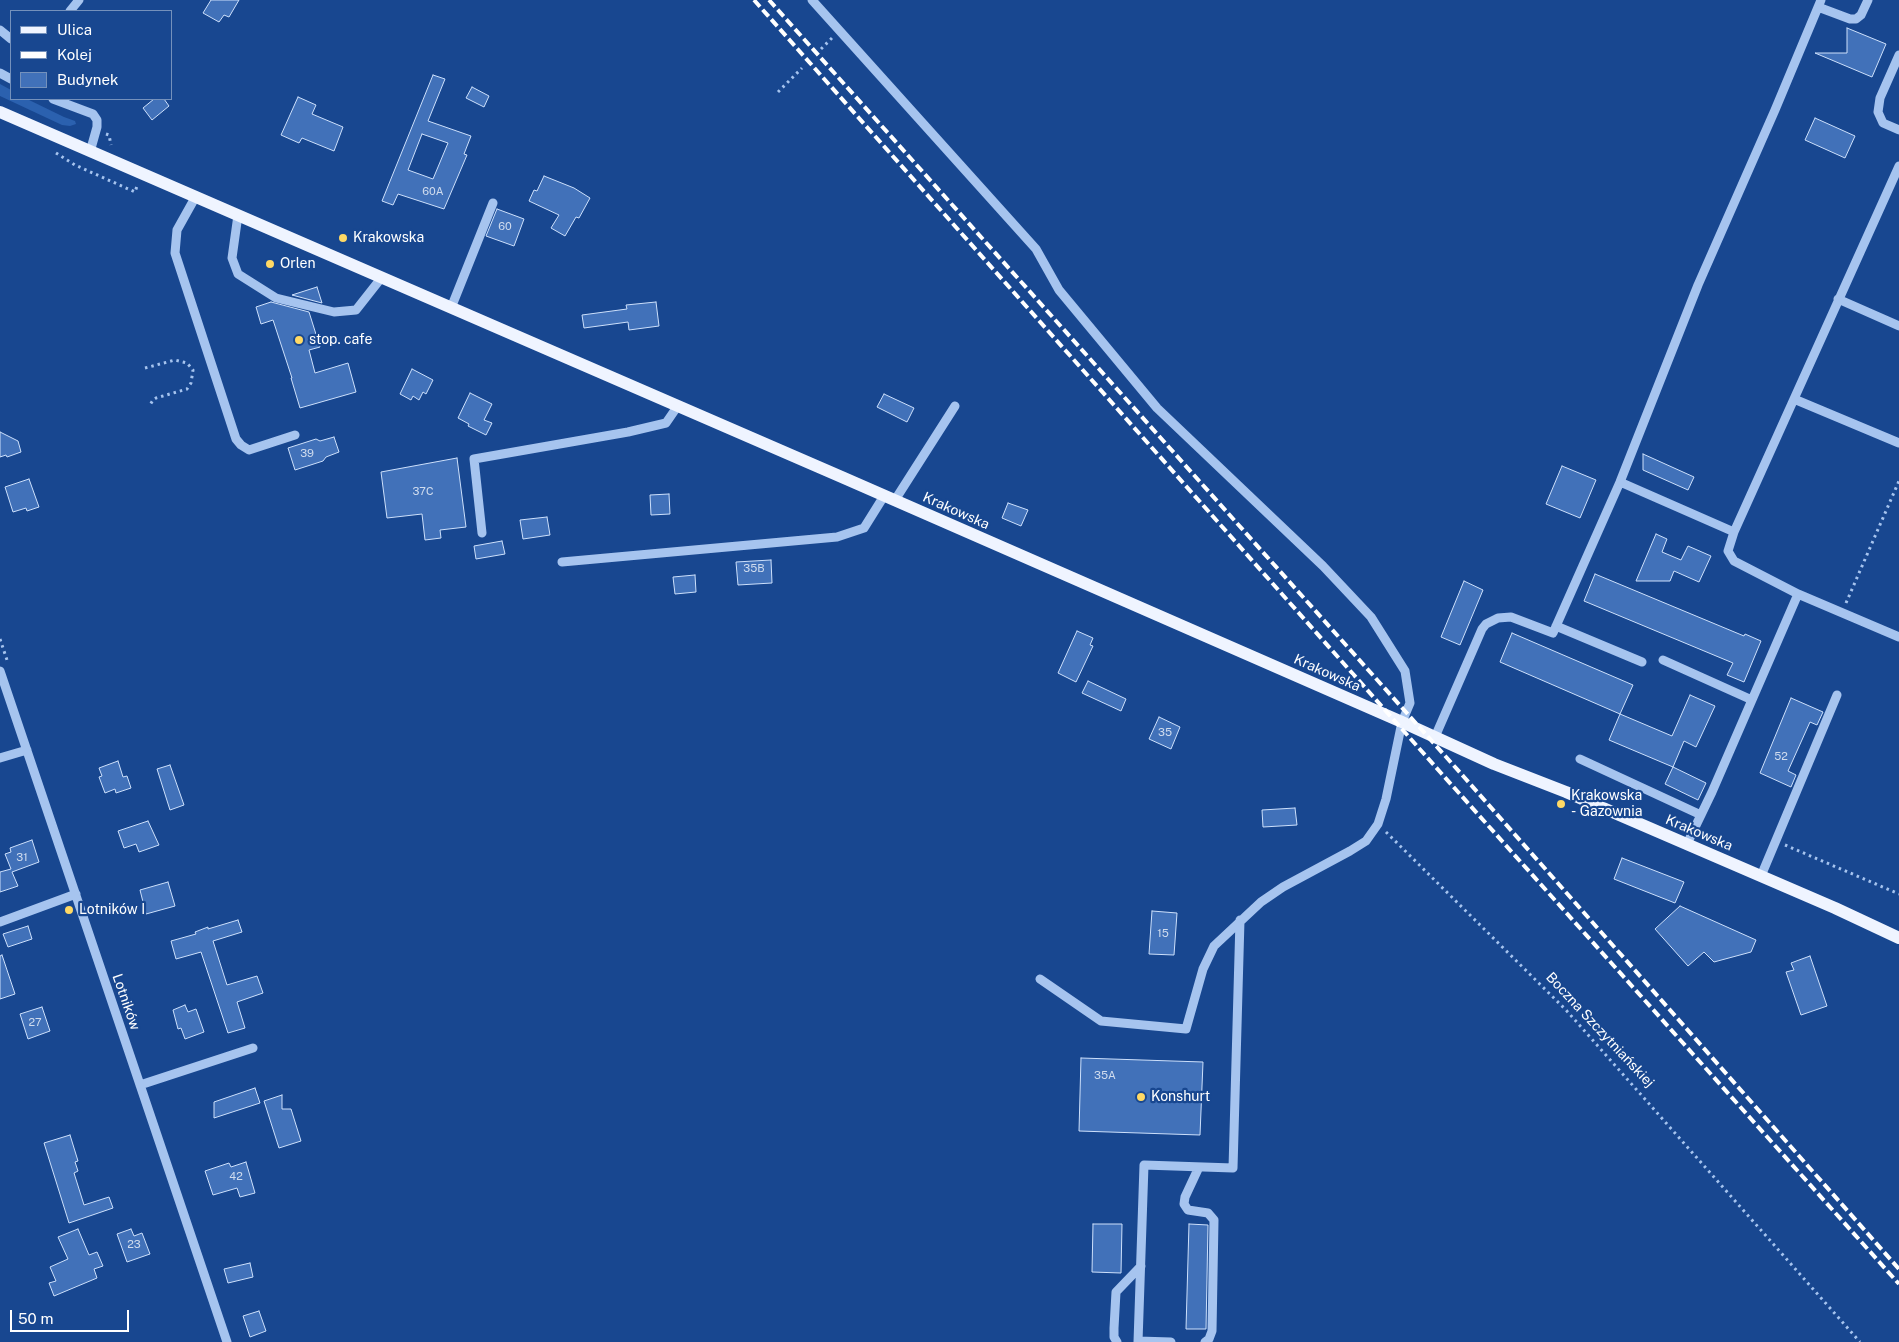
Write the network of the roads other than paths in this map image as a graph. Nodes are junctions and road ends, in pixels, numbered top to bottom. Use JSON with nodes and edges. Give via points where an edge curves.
{"nodes":[{"id":1,"x":79,"y":0,"type":"edge"},
{"id":2,"x":812,"y":0,"type":"edge"},
{"id":3,"x":1868,"y":0,"type":"edge"},
{"id":4,"x":1819,"y":3,"type":"edge"},
{"id":5,"x":71,"y":10,"type":"edge"},
{"id":6,"x":0,"y":30,"type":"edge"},
{"id":7,"x":10,"y":38,"type":"edge"},
{"id":8,"x":1899,"y":55,"type":"edge"},
{"id":9,"x":56,"y":100,"type":"edge"},
{"id":10,"x":0,"y":112,"type":"edge"},
{"id":11,"x":1899,"y":130,"type":"edge"},
{"id":12,"x":90,"y":152,"type":"junction"},
{"id":13,"x":1899,"y":166,"type":"edge"},
{"id":14,"x":196,"y":196,"type":"junction"},
{"id":15,"x":493,"y":203,"type":"dead end"},
{"id":16,"x":238,"y":215,"type":"junction"},
{"id":17,"x":382,"y":277,"type":"junction"},
{"id":18,"x":1838,"y":299,"type":"junction"},
{"id":19,"x":451,"y":308,"type":"junction"},
{"id":20,"x":1899,"y":326,"type":"edge"},
{"id":21,"x":1794,"y":399,"type":"junction"},
{"id":22,"x":955,"y":406,"type":"dead end"},
{"id":23,"x":677,"y":407,"type":"junction"},
{"id":24,"x":295,"y":435,"type":"dead end"},
{"id":25,"x":1899,"y":444,"type":"edge"},
{"id":26,"x":1620,"y":482,"type":"junction"},
{"id":27,"x":890,"y":498,"type":"junction"},
{"id":28,"x":1734,"y":532,"type":"junction"},
{"id":29,"x":482,"y":533,"type":"dead end"},
{"id":30,"x":562,"y":562,"type":"dead end"},
{"id":31,"x":1798,"y":594,"type":"junction"},
{"id":32,"x":1556,"y":626,"type":"junction"},
{"id":33,"x":1899,"y":637,"type":"edge"},
{"id":34,"x":1663,"y":660,"type":"dead end"},
{"id":35,"x":1642,"y":662,"type":"dead end"},
{"id":36,"x":0,"y":673,"type":"edge"},
{"id":37,"x":1837,"y":695,"type":"dead end"},
{"id":38,"x":1752,"y":700,"type":"junction"},
{"id":39,"x":1402,"y":722,"type":"junction"},
{"id":40,"x":1435,"y":737,"type":"junction"},
{"id":41,"x":27,"y":750,"type":"junction"},
{"id":42,"x":0,"y":758,"type":"edge"},
{"id":43,"x":1580,"y":759,"type":"dead end"},
{"id":44,"x":1701,"y":815,"type":"junction"},
{"id":45,"x":1687,"y":844,"type":"junction"},
{"id":46,"x":1761,"y":876,"type":"junction"},
{"id":47,"x":76,"y":894,"type":"junction"},
{"id":48,"x":1240,"y":920,"type":"junction"},
{"id":49,"x":0,"y":922,"type":"edge"},
{"id":50,"x":1899,"y":938,"type":"edge"},
{"id":51,"x":1040,"y":979,"type":"dead end"},
{"id":52,"x":253,"y":1048,"type":"dead end"},
{"id":53,"x":140,"y":1085,"type":"junction"},
{"id":54,"x":1199,"y":1167,"type":"junction"},
{"id":55,"x":1141,"y":1266,"type":"junction"},
{"id":56,"x":1138,"y":1341,"type":"edge"},
{"id":57,"x":227,"y":1342,"type":"edge"},
{"id":58,"x":1117,"y":1342,"type":"edge"},
{"id":59,"x":1171,"y":1342,"type":"edge"},
{"id":60,"x":1205,"y":1342,"type":"edge"}],
"edges":[{"from":1,"to":5,"type":"street"},
{"from":2,"to":39,"type":"street","via":[[1036,249],[1059,290],[1157,408],[1323,566],[1371,617],[1405,671],[1410,703]]},
{"from":3,"to":4,"type":"street","via":[[1856,18]]},
{"from":4,"to":26,"type":"street","via":[[1698,285]]},
{"from":6,"to":7,"type":"street"},
{"from":8,"to":11,"type":"street","via":[[1880,98],[1878,112],[1883,122]]},
{"from":9,"to":12,"type":"street","via":[[93,114],[97,120]]},
{"from":10,"to":12,"type":"main road","name":"Krakowska"},
{"from":12,"to":14,"type":"main road","name":"Krakowska"},
{"from":13,"to":18,"type":"street"},
{"from":14,"to":16,"type":"main road","name":"Krakowska"},
{"from":14,"to":24,"type":"street","via":[[176,230],[175,253],[236,439],[249,450]]},
{"from":15,"to":19,"type":"street"},
{"from":16,"to":17,"type":"main road","name":"Krakowska"},
{"from":16,"to":17,"type":"street","via":[[232,258],[238,274],[276,298],[334,312],[356,310]]},
{"from":17,"to":19,"type":"main road","name":"Krakowska"},
{"from":18,"to":20,"type":"street"},
{"from":18,"to":21,"type":"street"},
{"from":19,"to":23,"type":"main road","name":"Krakowska"},
{"from":21,"to":25,"type":"street"},
{"from":21,"to":28,"type":"street"},
{"from":22,"to":27,"type":"street"},
{"from":23,"to":27,"type":"main road","name":"Krakowska"},
{"from":23,"to":29,"type":"street","via":[[666,423],[474,459]]},
{"from":26,"to":28,"type":"street"},
{"from":26,"to":32,"type":"street"},
{"from":27,"to":30,"type":"street","via":[[864,528],[837,537]]},
{"from":27,"to":39,"type":"main road","name":"Krakowska"},
{"from":28,"to":31,"type":"street","via":[[1728,551],[1730,557]]},
{"from":31,"to":33,"type":"street"},
{"from":31,"to":38,"type":"street"},
{"from":32,"to":35,"type":"street"},
{"from":32,"to":40,"type":"street","via":[[1553,633],[1511,617],[1498,618],[1486,624]]},
{"from":34,"to":38,"type":"street"},
{"from":36,"to":41,"type":"street","name":"Lotników"},
{"from":37,"to":46,"type":"street"},
{"from":38,"to":44,"type":"street"},
{"from":39,"to":40,"type":"main road","name":"Krakowska"},
{"from":39,"to":48,"type":"street","via":[[1386,799],[1378,824],[1366,841],[1283,887]]},
{"from":40,"to":45,"type":"main road","name":"Krakowska"},
{"from":41,"to":42,"type":"street"},
{"from":41,"to":47,"type":"street","name":"Lotników"},
{"from":43,"to":44,"type":"street"},
{"from":44,"to":45,"type":"street"},
{"from":45,"to":46,"type":"main road","name":"Krakowska"},
{"from":46,"to":50,"type":"main road","name":"Krakowska"},
{"from":47,"to":49,"type":"street"},
{"from":47,"to":53,"type":"street","name":"Lotników"},
{"from":48,"to":51,"type":"street","via":[[1214,946],[1206,961],[1186,1028],[1101,1021]]},
{"from":48,"to":54,"type":"street","via":[[1234,1168]]},
{"from":52,"to":53,"type":"street"},
{"from":53,"to":57,"type":"street","name":"Lotników"},
{"from":54,"to":55,"type":"street","via":[[1144,1165]]},
{"from":54,"to":60,"type":"street","via":[[1184,1204],[1188,1210],[1208,1213],[1214,1220],[1212,1331]]},
{"from":55,"to":56,"type":"street"},
{"from":55,"to":58,"type":"street","via":[[1116,1292],[1114,1336]]},
{"from":56,"to":59,"type":"street"}]}
